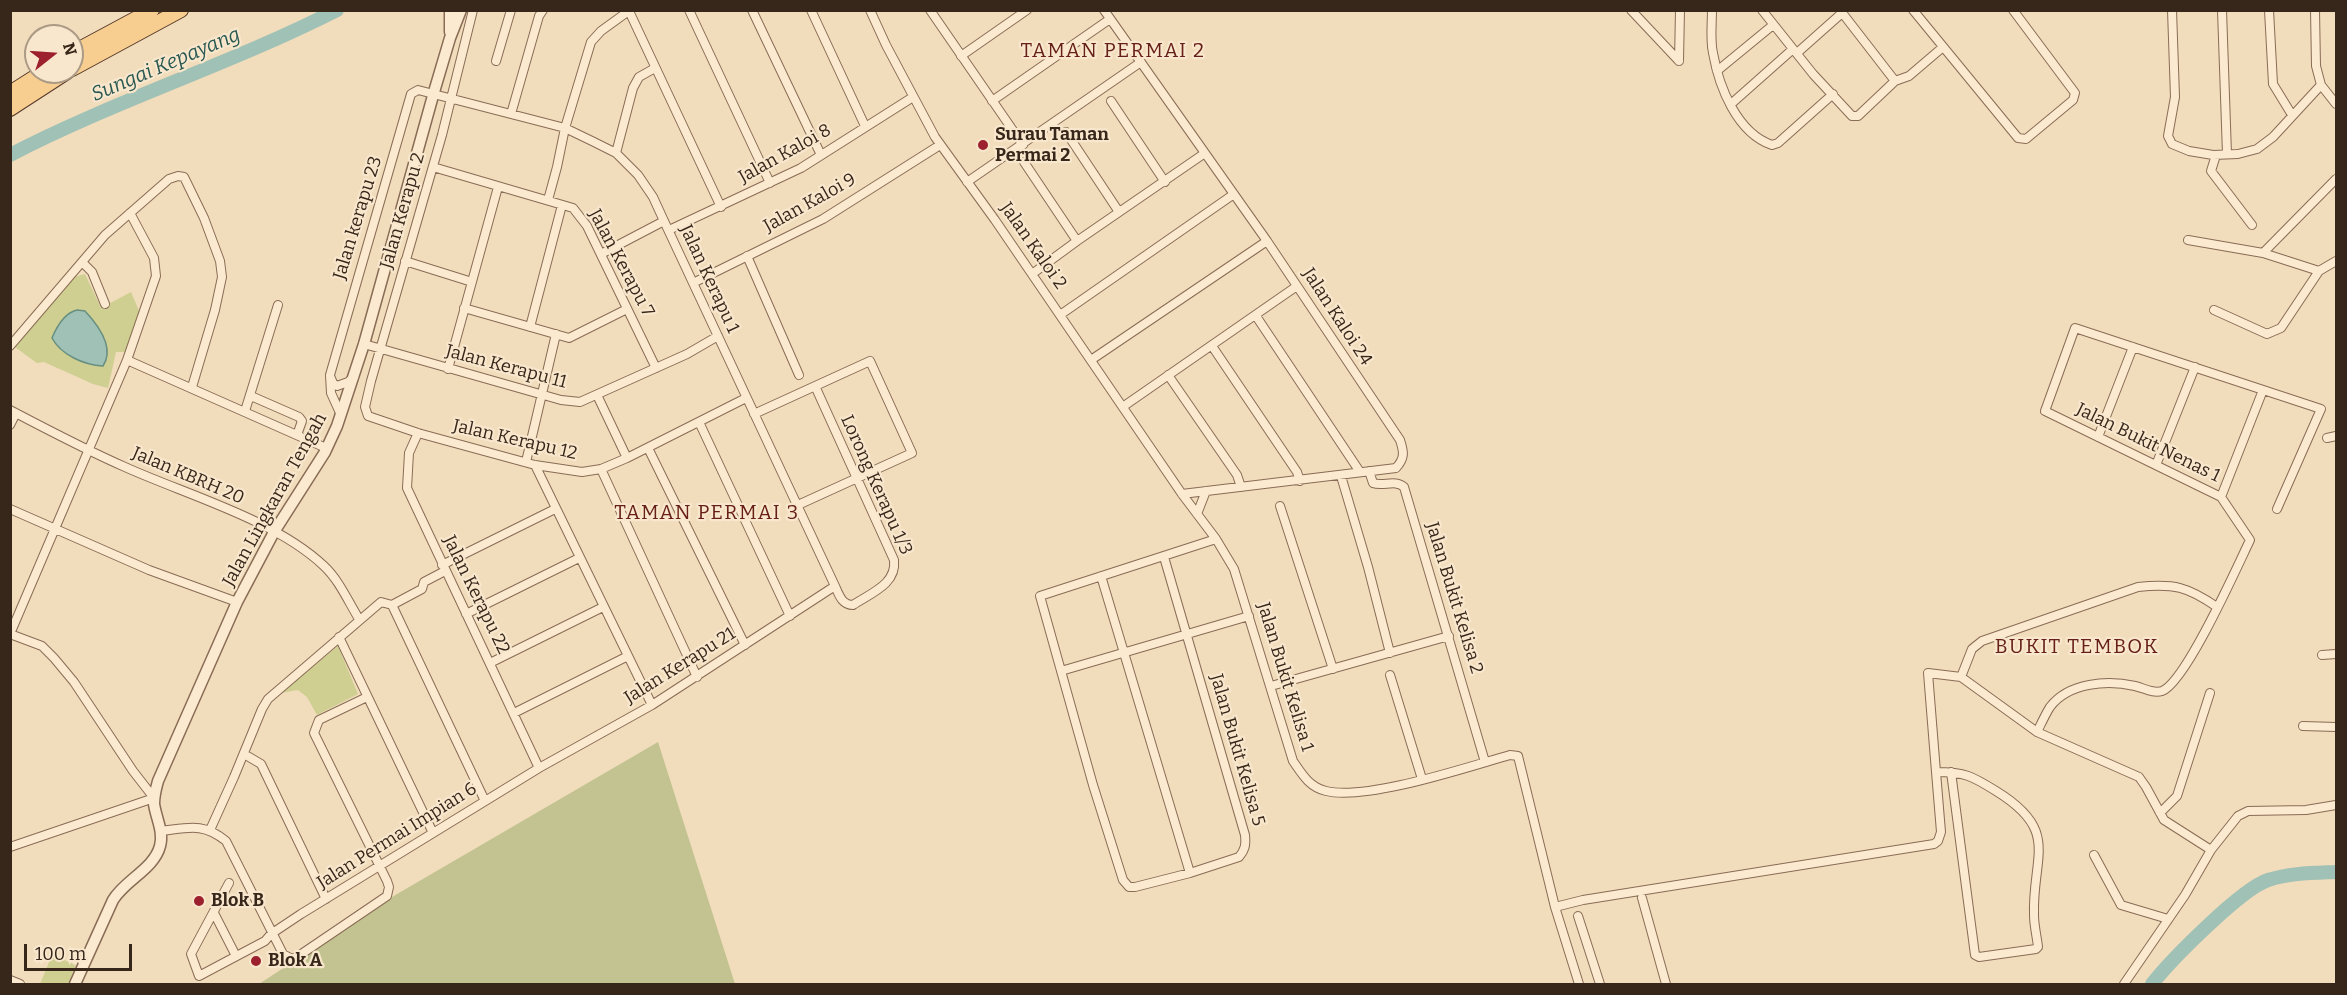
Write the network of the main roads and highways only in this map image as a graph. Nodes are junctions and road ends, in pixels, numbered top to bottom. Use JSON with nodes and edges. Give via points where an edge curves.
{"nodes":[{"id":1,"x":152,"y":10,"type":"edge"},
{"id":2,"x":181,"y":10,"type":"edge"},
{"id":3,"x":84,"y":47,"type":"edge"},
{"id":4,"x":84,"y":63,"type":"edge"},
{"id":5,"x":24,"y":84,"type":"edge"},
{"id":6,"x":48,"y":84,"type":"edge"},
{"id":7,"x":10,"y":93,"type":"edge"},
{"id":8,"x":10,"y":108,"type":"edge"}],
"edges":[{"from":1,"to":3,"type":"main road"},
{"from":2,"to":4,"type":"main road"},
{"from":5,"to":7,"type":"main road"},
{"from":6,"to":8,"type":"main road"}]}
